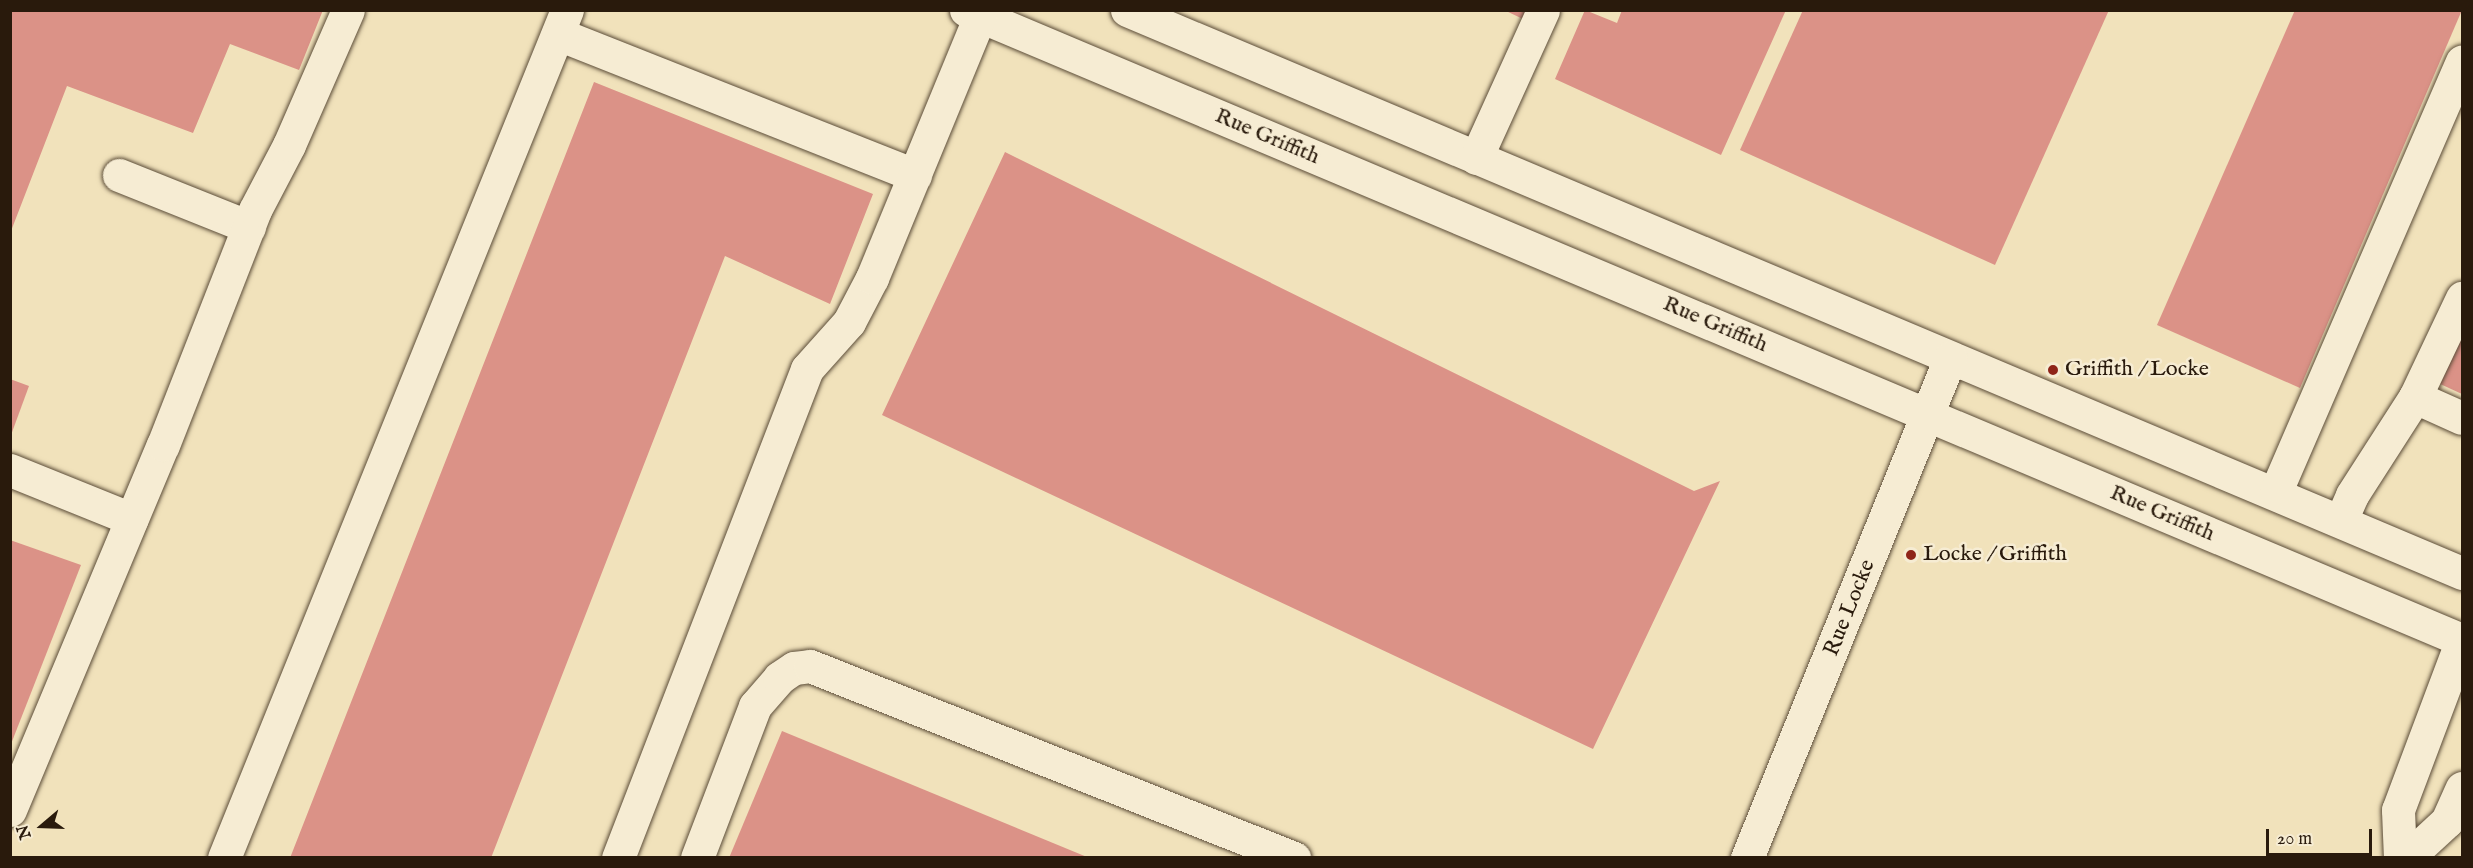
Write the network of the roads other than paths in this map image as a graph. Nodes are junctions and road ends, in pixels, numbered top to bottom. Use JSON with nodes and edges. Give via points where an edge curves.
{"nodes":[{"id":1,"x":348,"y":10,"type":"edge"},
{"id":2,"x":1127,"y":10,"type":"edge"},
{"id":3,"x":1543,"y":10,"type":"edge"},
{"id":4,"x":973,"y":13,"type":"edge"},
{"id":5,"x":562,"y":22,"type":"edge"},
{"id":6,"x":2463,"y":62,"type":"edge"},
{"id":7,"x":1476,"y":158,"type":"junction"},
{"id":8,"x":119,"y":175,"type":"dead end"},
{"id":9,"x":915,"y":175,"type":"junction"},
{"id":10,"x":249,"y":227,"type":"junction"},
{"id":11,"x":2463,"y":298,"type":"edge"},
{"id":12,"x":1950,"y":358,"type":"junction"},
{"id":13,"x":2415,"y":397,"type":"junction"},
{"id":14,"x":1929,"y":415,"type":"junction"},
{"id":15,"x":2463,"y":418,"type":"edge"},
{"id":16,"x":10,"y":470,"type":"edge"},
{"id":17,"x":2276,"y":491,"type":"junction"},
{"id":18,"x":131,"y":519,"type":"junction"},
{"id":19,"x":2341,"y":520,"type":"junction"},
{"id":20,"x":2463,"y":573,"type":"edge"},
{"id":21,"x":2462,"y":640,"type":"edge"},
{"id":22,"x":2463,"y":788,"type":"edge"},
{"id":23,"x":10,"y":810,"type":"edge"},
{"id":24,"x":224,"y":858,"type":"edge"},
{"id":25,"x":618,"y":858,"type":"edge"},
{"id":26,"x":697,"y":858,"type":"edge"},
{"id":27,"x":1294,"y":858,"type":"edge"},
{"id":28,"x":1747,"y":858,"type":"edge"},
{"id":29,"x":2400,"y":858,"type":"edge"},
{"id":30,"x":2407,"y":858,"type":"edge"}],
"edges":[{"from":1,"to":10,"type":"street"},
{"from":2,"to":7,"type":"street"},
{"from":3,"to":7,"type":"street"},
{"from":4,"to":9,"type":"street"},
{"from":4,"to":14,"type":"street","name":"Rue Griffith"},
{"from":5,"to":9,"type":"street"},
{"from":5,"to":24,"type":"street"},
{"from":6,"to":17,"type":"street"},
{"from":7,"to":12,"type":"street"},
{"from":8,"to":10,"type":"street"},
{"from":9,"to":25,"type":"street","via":[[849,322],[807,369]]},
{"from":10,"to":18,"type":"street"},
{"from":11,"to":13,"type":"street"},
{"from":12,"to":14,"type":"street","name":"Rue Locke"},
{"from":12,"to":17,"type":"street"},
{"from":13,"to":15,"type":"street"},
{"from":13,"to":19,"type":"street","via":[[2352,495]]},
{"from":14,"to":21,"type":"street","name":"Rue Griffith"},
{"from":14,"to":28,"type":"street","name":"Rue Locke"},
{"from":16,"to":18,"type":"street"},
{"from":17,"to":19,"type":"street"},
{"from":18,"to":23,"type":"street"},
{"from":19,"to":20,"type":"street"},
{"from":21,"to":29,"type":"street","via":[[2398,810]]},
{"from":22,"to":30,"type":"street","via":[[2447,821]]},
{"from":26,"to":27,"type":"street","via":[[755,706],[779,678],[794,668],[810,666]]}]}
